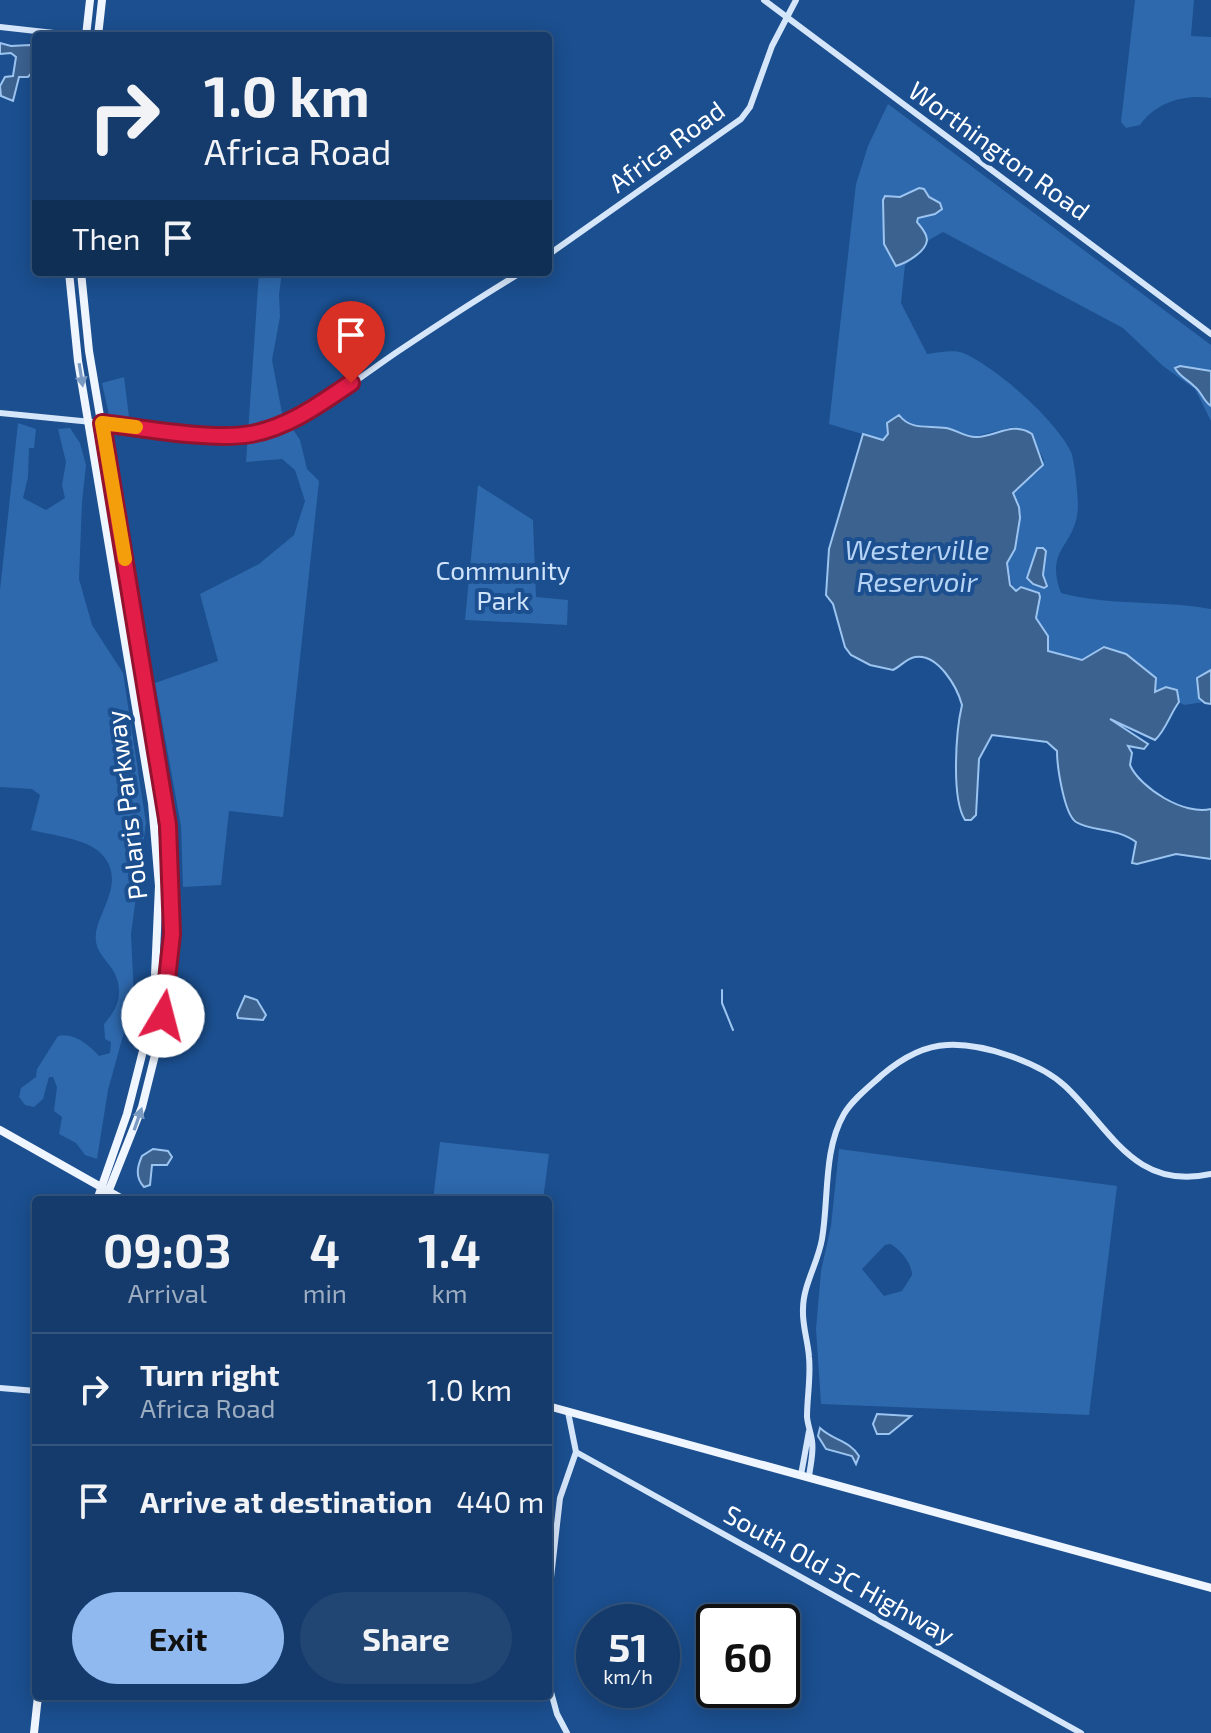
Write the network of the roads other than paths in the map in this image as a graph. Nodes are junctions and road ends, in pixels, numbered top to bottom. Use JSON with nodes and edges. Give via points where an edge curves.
{"nodes":[{"id":1,"x":90,"y":0,"type":"edge"},
{"id":2,"x":102,"y":0,"type":"edge"},
{"id":3,"x":764,"y":0,"type":"edge"},
{"id":4,"x":796,"y":0,"type":"edge"},
{"id":5,"x":786,"y":17,"type":"junction"},
{"id":6,"x":0,"y":27,"type":"edge"},
{"id":7,"x":47,"y":32,"type":"edge"},
{"id":8,"x":85,"y":32,"type":"edge"},
{"id":9,"x":98,"y":32,"type":"edge"},
{"id":10,"x":552,"y":252,"type":"edge"},
{"id":11,"x":69,"y":276,"type":"edge"},
{"id":12,"x":81,"y":276,"type":"edge"},
{"id":13,"x":516,"y":276,"type":"edge"},
{"id":14,"x":1211,"y":334,"type":"edge"},
{"id":15,"x":0,"y":413,"type":"edge"},
{"id":16,"x":88,"y":422,"type":"junction"},
{"id":17,"x":102,"y":423,"type":"junction"},
{"id":18,"x":0,"y":1130,"type":"edge"},
{"id":19,"x":1211,"y":1174,"type":"edge"},
{"id":20,"x":106,"y":1193,"type":"edge"},
{"id":21,"x":0,"y":1388,"type":"edge"},
{"id":22,"x":32,"y":1391,"type":"edge"},
{"id":23,"x":552,"y":1407,"type":"edge"},
{"id":24,"x":568,"y":1412,"type":"junction"},
{"id":25,"x":576,"y":1452,"type":"junction"},
{"id":26,"x":805,"y":1476,"type":"junction"},
{"id":27,"x":552,"y":1569,"type":"edge"},
{"id":28,"x":1211,"y":1588,"type":"edge"},
{"id":29,"x":552,"y":1696,"type":"edge"},
{"id":30,"x":38,"y":1700,"type":"edge"},
{"id":31,"x":34,"y":1733,"type":"edge"},
{"id":32,"x":567,"y":1733,"type":"edge"},
{"id":33,"x":1081,"y":1733,"type":"edge"}],
"edges":[{"from":1,"to":8,"type":"main road"},
{"from":2,"to":9,"type":"main road"},
{"from":3,"to":5,"type":"street","name":"Worthington Road"},
{"from":4,"to":5,"type":"street","name":"Africa Road"},
{"from":5,"to":10,"type":"street","name":"Africa Road","via":[[750,107],[732,128]]},
{"from":5,"to":14,"type":"street","name":"Worthington Road"},
{"from":6,"to":7,"type":"street"},
{"from":11,"to":16,"type":"main road","name":"Polaris Parkway","one_way":true},
{"from":12,"to":17,"type":"main road","name":"Polaris Parkway"},
{"from":13,"to":17,"type":"street","via":[[309,411],[273,428],[224,435]]},
{"from":15,"to":16,"type":"street"},
{"from":16,"to":17,"type":"street"},
{"from":16,"to":20,"type":"main road","name":"Polaris Parkway","via":[[152,800],[159,895],[144,1047]]},
{"from":20,"to":17,"type":"main road","name":"Polaris Parkway","one_way":true,"via":[[142,1107],[159,1039],[170,965],[172,896],[165,802]]},
{"from":18,"to":20,"type":"main road"},
{"from":19,"to":26,"type":"street","via":[[1181,1177],[1140,1164],[1065,1086],[1027,1063],[961,1045],[931,1047],[906,1057],[854,1102],[833,1143],[822,1241],[803,1308],[812,1448]]},
{"from":21,"to":22,"type":"street"},
{"from":23,"to":24,"type":"main road"},
{"from":24,"to":25,"type":"street"},
{"from":24,"to":26,"type":"main road"},
{"from":25,"to":27,"type":"street","via":[[560,1498]]},
{"from":25,"to":33,"type":"street","name":"South Old 3C Highway"},
{"from":26,"to":28,"type":"main road"},
{"from":29,"to":32,"type":"street"},
{"from":30,"to":31,"type":"main road"}]}
